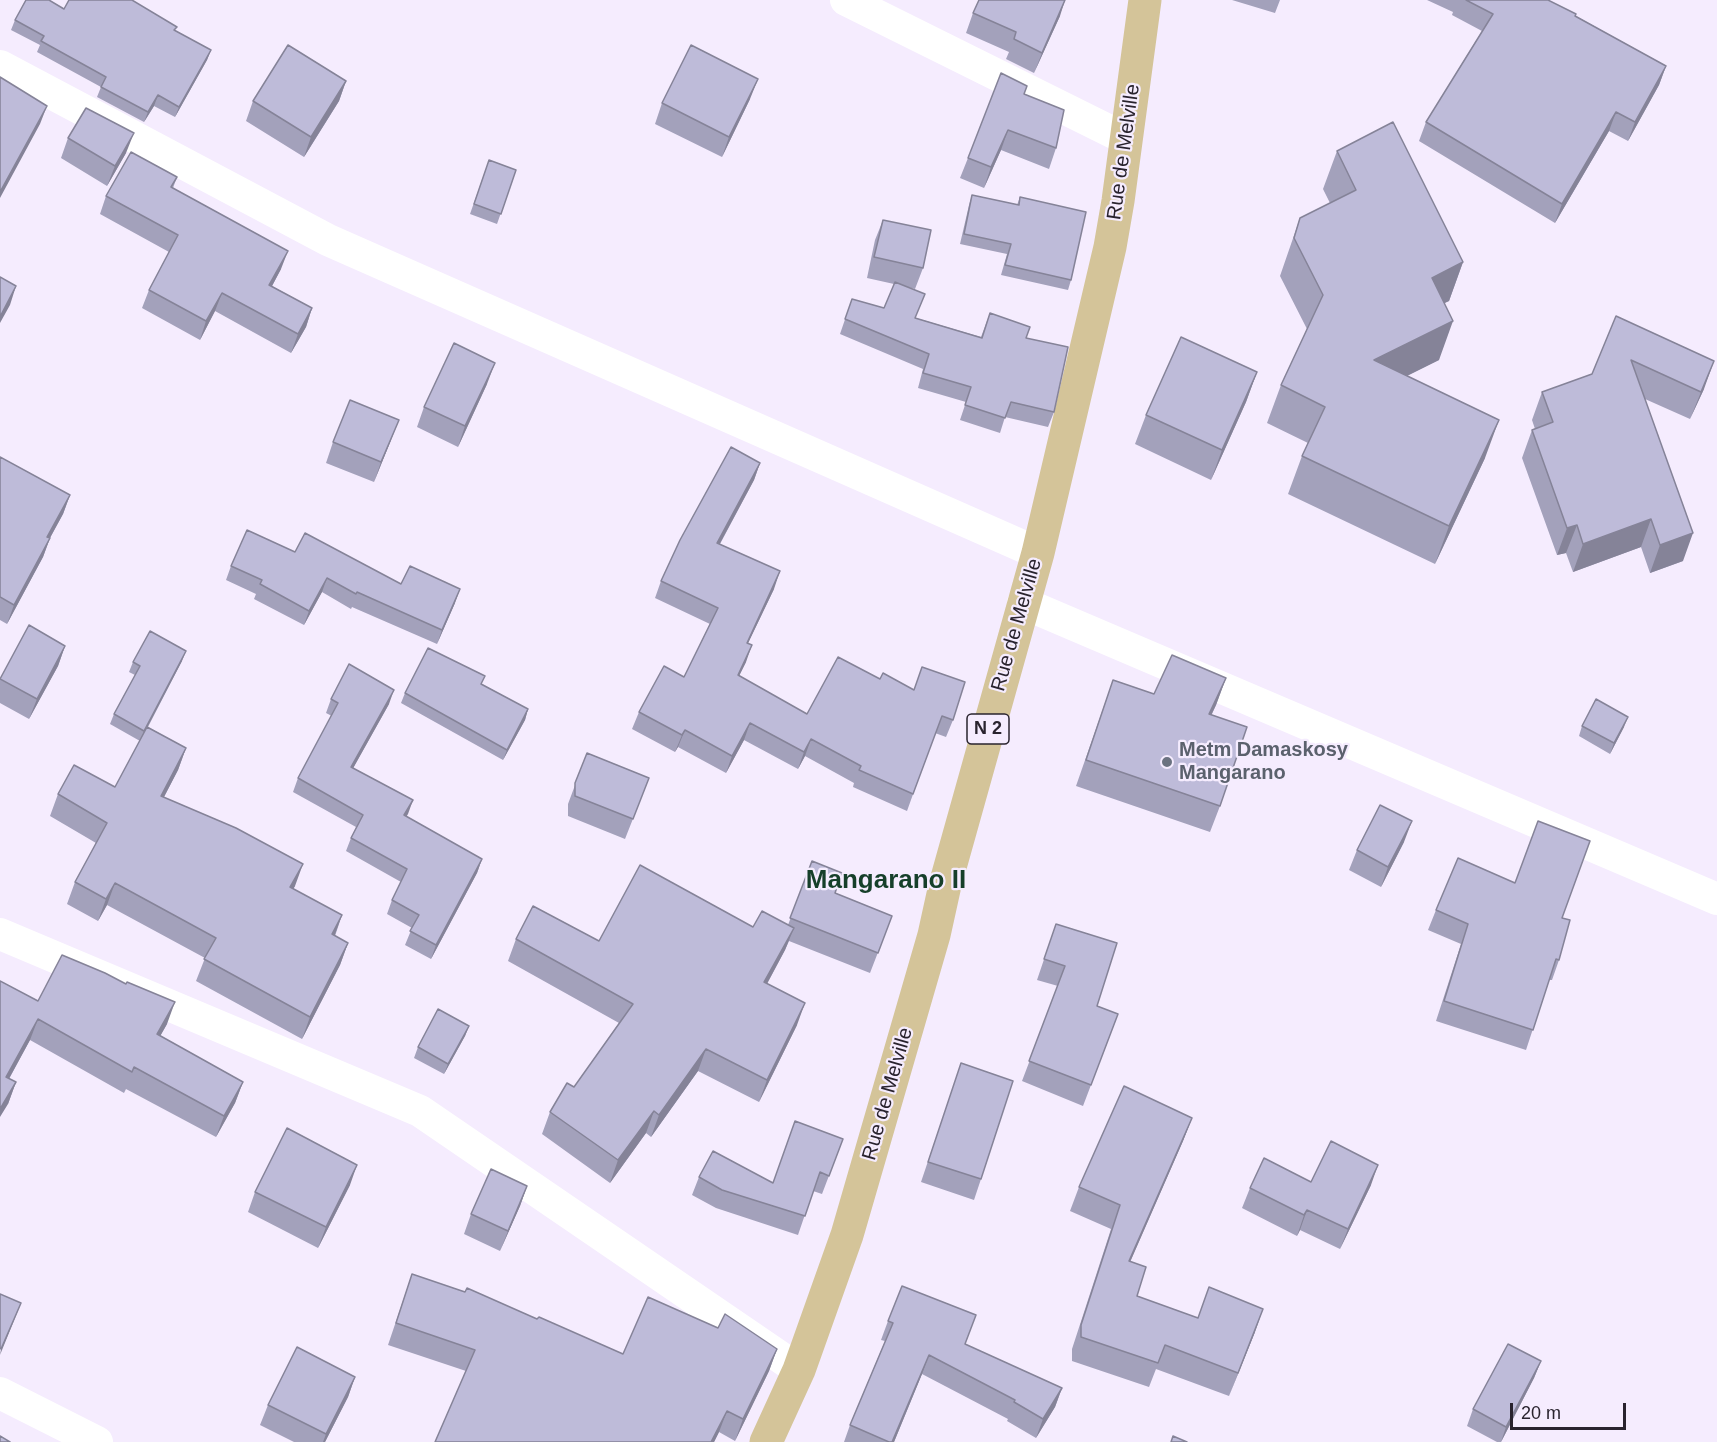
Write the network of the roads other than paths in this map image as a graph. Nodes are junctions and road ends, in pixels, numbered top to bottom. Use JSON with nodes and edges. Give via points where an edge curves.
{"nodes":[{"id":1,"x":846,"y":0,"type":"edge"},
{"id":2,"x":1145,"y":0,"type":"edge"},
{"id":3,"x":0,"y":66,"type":"edge"},
{"id":4,"x":1126,"y":140,"type":"junction"},
{"id":5,"x":1038,"y":553,"type":"junction"},
{"id":6,"x":1023,"y":603,"type":"junction"},
{"id":7,"x":1717,"y":899,"type":"edge"},
{"id":8,"x":0,"y":934,"type":"edge"},
{"id":9,"x":799,"y":1370,"type":"junction"},
{"id":10,"x":0,"y":1393,"type":"edge"},
{"id":11,"x":97,"y":1442,"type":"edge"},
{"id":12,"x":766,"y":1442,"type":"edge"}],
"edges":[{"from":1,"to":4,"type":"street"},
{"from":2,"to":4,"type":"main road","name":"Rue de Melville","number":"N 2"},
{"from":3,"to":5,"type":"street","via":[[328,240]]},
{"from":4,"to":5,"type":"main road","name":"Rue de Melville","number":"N 2","via":[[1110,247]]},
{"from":5,"to":6,"type":"main road","name":"Rue de Melville","number":"N 2"},
{"from":6,"to":7,"type":"street"},
{"from":6,"to":9,"type":"main road","name":"Rue de Melville","number":"N 2","via":[[934,935],[847,1235]]},
{"from":8,"to":9,"type":"street","via":[[420,1111]]},
{"from":9,"to":12,"type":"main road","name":"Rue de Melville","number":"N 2"},
{"from":10,"to":11,"type":"street"}]}
